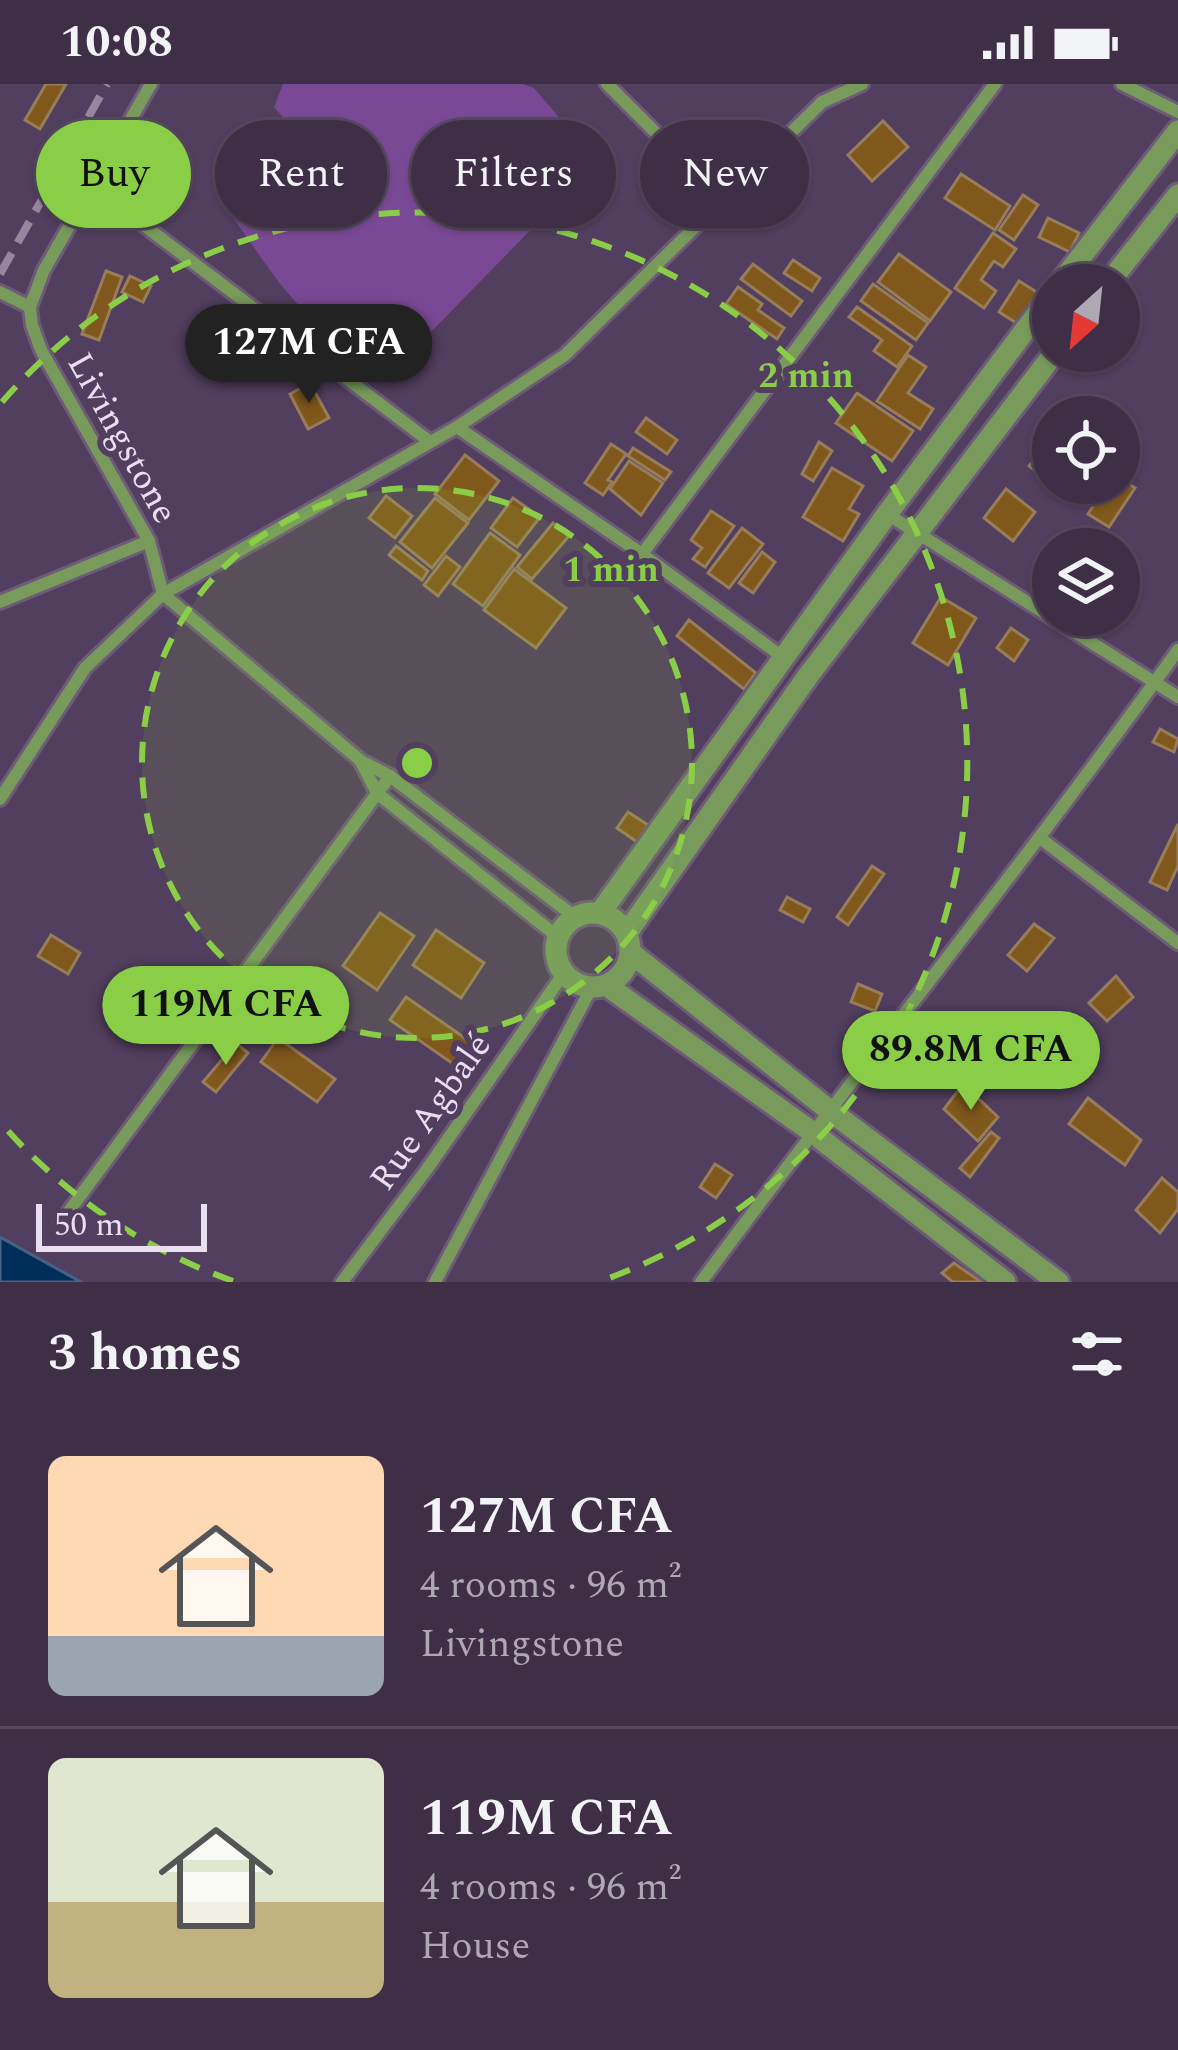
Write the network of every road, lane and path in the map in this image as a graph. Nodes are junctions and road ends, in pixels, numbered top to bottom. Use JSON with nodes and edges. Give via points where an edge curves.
{"nodes":[{"id":1,"x":151,"y":84,"type":"edge"},
{"id":2,"x":607,"y":84,"type":"edge"},
{"id":3,"x":862,"y":84,"type":"edge"},
{"id":4,"x":995,"y":84,"type":"edge"},
{"id":5,"x":1122,"y":84,"type":"edge"},
{"id":6,"x":1178,"y":112,"type":"edge"},
{"id":7,"x":130,"y":120,"type":"edge"},
{"id":8,"x":643,"y":120,"type":"edge"},
{"id":9,"x":803,"y":120,"type":"edge"},
{"id":10,"x":1178,"y":131,"type":"edge"},
{"id":11,"x":1178,"y":195,"type":"edge"},
{"id":12,"x":68,"y":228,"type":"edge"},
{"id":13,"x":148,"y":228,"type":"edge"},
{"id":14,"x":693,"y":228,"type":"edge"},
{"id":15,"x":1075,"y":264,"type":"edge"},
{"id":16,"x":1124,"y":264,"type":"edge"},
{"id":17,"x":0,"y":292,"type":"edge"},
{"id":18,"x":30,"y":307,"type":"junction"},
{"id":19,"x":1032,"y":321,"type":"edge"},
{"id":20,"x":1040,"y":372,"type":"edge"},
{"id":21,"x":458,"y":427,"type":"junction"},
{"id":22,"x":429,"y":441,"type":"junction"},
{"id":23,"x":887,"y":514,"type":"junction"},
{"id":24,"x":916,"y":531,"type":"junction"},
{"id":25,"x":149,"y":541,"type":"junction"},
{"id":26,"x":642,"y":554,"type":"junction"},
{"id":27,"x":163,"y":594,"type":"junction"},
{"id":28,"x":0,"y":602,"type":"edge"},
{"id":29,"x":1178,"y":650,"type":"edge"},
{"id":30,"x":784,"y":658,"type":"junction"},
{"id":31,"x":1154,"y":684,"type":"junction"},
{"id":32,"x":1178,"y":697,"type":"edge"},
{"id":33,"x":361,"y":761,"type":"junction"},
{"id":34,"x":390,"y":776,"type":"junction"},
{"id":35,"x":377,"y":793,"type":"junction"},
{"id":36,"x":0,"y":799,"type":"edge"},
{"id":37,"x":1040,"y":838,"type":"junction"},
{"id":38,"x":600,"y":913,"type":"junction"},
{"id":39,"x":575,"y":917,"type":"junction"},
{"id":40,"x":558,"y":937,"type":"junction"},
{"id":41,"x":629,"y":943,"type":"junction"},
{"id":42,"x":1178,"y":943,"type":"edge"},
{"id":43,"x":564,"y":973,"type":"junction"},
{"id":44,"x":599,"y":986,"type":"junction"},
{"id":45,"x":829,"y":1110,"type":"junction"},
{"id":46,"x":812,"y":1132,"type":"junction"},
{"id":47,"x":61,"y":1222,"type":"dead end"},
{"id":48,"x":342,"y":1282,"type":"edge"},
{"id":49,"x":435,"y":1282,"type":"edge"},
{"id":50,"x":701,"y":1282,"type":"edge"},
{"id":51,"x":1005,"y":1282,"type":"edge"},
{"id":52,"x":1058,"y":1282,"type":"edge"}],
"edges":[{"from":1,"to":7,"type":"street"},
{"from":2,"to":8,"type":"street"},
{"from":3,"to":9,"type":"street"},
{"from":4,"to":26,"type":"street"},
{"from":5,"to":6,"type":"street"},
{"from":10,"to":15,"type":"street"},
{"from":11,"to":16,"type":"street"},
{"from":12,"to":18,"type":"street"},
{"from":13,"to":22,"type":"street"},
{"from":14,"to":21,"type":"street","via":[[565,355]]},
{"from":17,"to":18,"type":"street"},
{"from":18,"to":25,"type":"street","name":"Livingstone","via":[[41,350]]},
{"from":19,"to":23,"type":"street"},
{"from":20,"to":24,"type":"street"},
{"from":21,"to":22,"type":"street"},
{"from":21,"to":26,"type":"street"},
{"from":22,"to":27,"type":"street"},
{"from":23,"to":24,"type":"street"},
{"from":23,"to":30,"type":"street"},
{"from":24,"to":31,"type":"street"},
{"from":24,"to":41,"type":"street"},
{"from":25,"to":27,"type":"street","name":"Livingstone"},
{"from":25,"to":28,"type":"street"},
{"from":26,"to":30,"type":"street"},
{"from":27,"to":33,"type":"street"},
{"from":27,"to":36,"type":"street","via":[[85,668]]},
{"from":29,"to":31,"type":"street"},
{"from":30,"to":38,"type":"street"},
{"from":31,"to":32,"type":"street"},
{"from":31,"to":37,"type":"street"},
{"from":33,"to":34,"type":"street"},
{"from":33,"to":35,"type":"street"},
{"from":34,"to":35,"type":"street"},
{"from":34,"to":39,"type":"street"},
{"from":35,"to":40,"type":"street"},
{"from":35,"to":47,"type":"street"},
{"from":37,"to":42,"type":"street"},
{"from":37,"to":45,"type":"street"},
{"from":38,"to":39,"type":"street"},
{"from":38,"to":41,"type":"street","via":[[616,920]]},
{"from":39,"to":40,"type":"street"},
{"from":40,"to":43,"type":"street"},
{"from":41,"to":44,"type":"street","via":[[627,967]]},
{"from":41,"to":45,"type":"street"},
{"from":43,"to":44,"type":"street"},
{"from":43,"to":48,"type":"street","name":"Rue Agbalé"},
{"from":44,"to":46,"type":"street"},
{"from":44,"to":49,"type":"street","name":"Rue Agbalé"},
{"from":45,"to":46,"type":"street"},
{"from":45,"to":52,"type":"street"},
{"from":46,"to":50,"type":"street"},
{"from":46,"to":51,"type":"street"}]}
